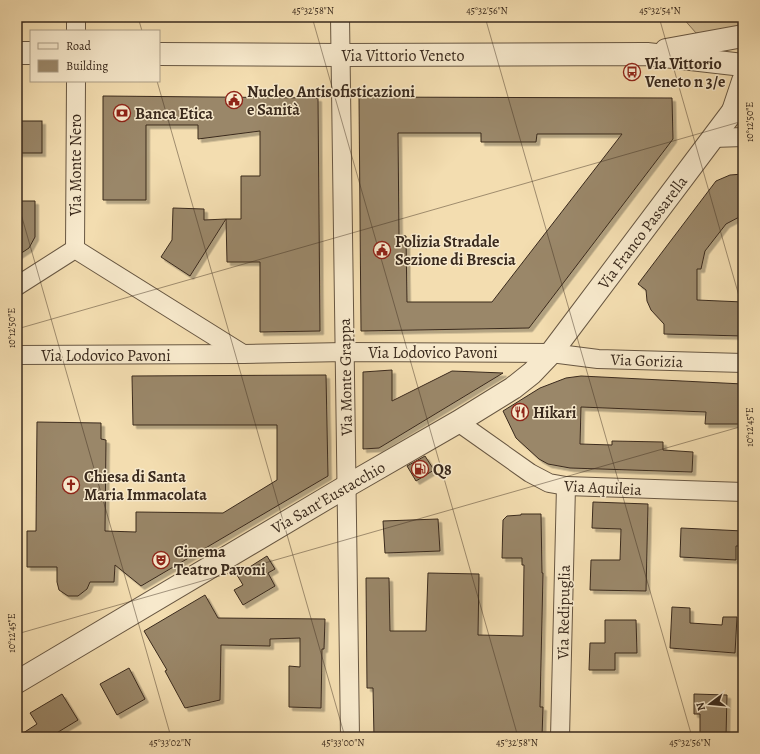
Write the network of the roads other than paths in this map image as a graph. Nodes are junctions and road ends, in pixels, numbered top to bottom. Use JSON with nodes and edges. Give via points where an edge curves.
{"nodes":[{"id":1,"x":76,"y":17,"type":"edge"},
{"id":2,"x":340,"y":17,"type":"edge"},
{"id":3,"x":76,"y":30,"type":"edge"},
{"id":4,"x":743,"y":36,"type":"edge"},
{"id":5,"x":743,"y":50,"type":"edge"},
{"id":6,"x":17,"y":53,"type":"edge"},
{"id":7,"x":30,"y":53,"type":"edge"},
{"id":8,"x":160,"y":54,"type":"edge"},
{"id":9,"x":647,"y":54,"type":"junction"},
{"id":10,"x":341,"y":55,"type":"junction"},
{"id":11,"x":743,"y":61,"type":"edge"},
{"id":12,"x":743,"y":65,"type":"edge"},
{"id":13,"x":743,"y":81,"type":"edge"},
{"id":14,"x":76,"y":82,"type":"edge"},
{"id":15,"x":738,"y":108,"type":"edge"},
{"id":16,"x":713,"y":138,"type":"junction"},
{"id":17,"x":743,"y":138,"type":"edge"},
{"id":18,"x":75,"y":249,"type":"junction"},
{"id":19,"x":17,"y":286,"type":"edge"},
{"id":20,"x":345,"y":352,"type":"junction"},
{"id":21,"x":551,"y":353,"type":"junction"},
{"id":22,"x":243,"y":354,"type":"junction"},
{"id":23,"x":17,"y":355,"type":"edge"},
{"id":24,"x":743,"y":363,"type":"edge"},
{"id":25,"x":458,"y":422,"type":"junction"},
{"id":26,"x":346,"y":486,"type":"junction"},
{"id":27,"x":566,"y":486,"type":"junction"},
{"id":28,"x":743,"y":492,"type":"edge"},
{"id":29,"x":17,"y":682,"type":"edge"},
{"id":30,"x":350,"y":737,"type":"edge"},
{"id":31,"x":560,"y":737,"type":"edge"}],
"edges":[{"from":1,"to":3,"type":"street"},
{"from":2,"to":10,"type":"street","name":"Via Monte Grappa"},
{"from":4,"to":9,"type":"street","name":"Via Vittorio Veneto"},
{"from":5,"to":11,"type":"street"},
{"from":6,"to":7,"type":"street"},
{"from":8,"to":10,"type":"street","name":"Via Vittorio Veneto"},
{"from":9,"to":10,"type":"street","name":"Via Vittorio Veneto"},
{"from":9,"to":12,"type":"street","name":"Via Vittorio Veneto"},
{"from":10,"to":20,"type":"street","name":"Via Monte Grappa"},
{"from":13,"to":15,"type":"street","name":"Via Franco Passarella"},
{"from":14,"to":18,"type":"street","name":"Via Monte Nero"},
{"from":15,"to":16,"type":"street","name":"Via Franco Passarella"},
{"from":16,"to":17,"type":"street"},
{"from":16,"to":21,"type":"street","name":"Via Franco Passarella"},
{"from":18,"to":19,"type":"street"},
{"from":18,"to":22,"type":"street"},
{"from":20,"to":21,"type":"street","name":"Via Lodovico Pavoni"},
{"from":20,"to":22,"type":"street","name":"Via Lodovico Pavoni"},
{"from":20,"to":26,"type":"street","name":"Via Monte Grappa"},
{"from":21,"to":24,"type":"street","name":"Via Gorizia","via":[[598,359]]},
{"from":21,"to":25,"type":"street","name":"Via Sant'Eustacchio","via":[[513,388]]},
{"from":22,"to":23,"type":"street","name":"Via Lodovico Pavoni"},
{"from":25,"to":26,"type":"street","name":"Via Sant'Eustacchio"},
{"from":25,"to":27,"type":"street","name":"Via Aquileia","via":[[530,473],[549,483]]},
{"from":26,"to":29,"type":"street","name":"Via Sant'Eustacchio"},
{"from":26,"to":30,"type":"street","name":"Via Monte Grappa"},
{"from":27,"to":28,"type":"street","name":"Via Aquileia"},
{"from":27,"to":31,"type":"street","name":"Via Redipuglia"}]}
